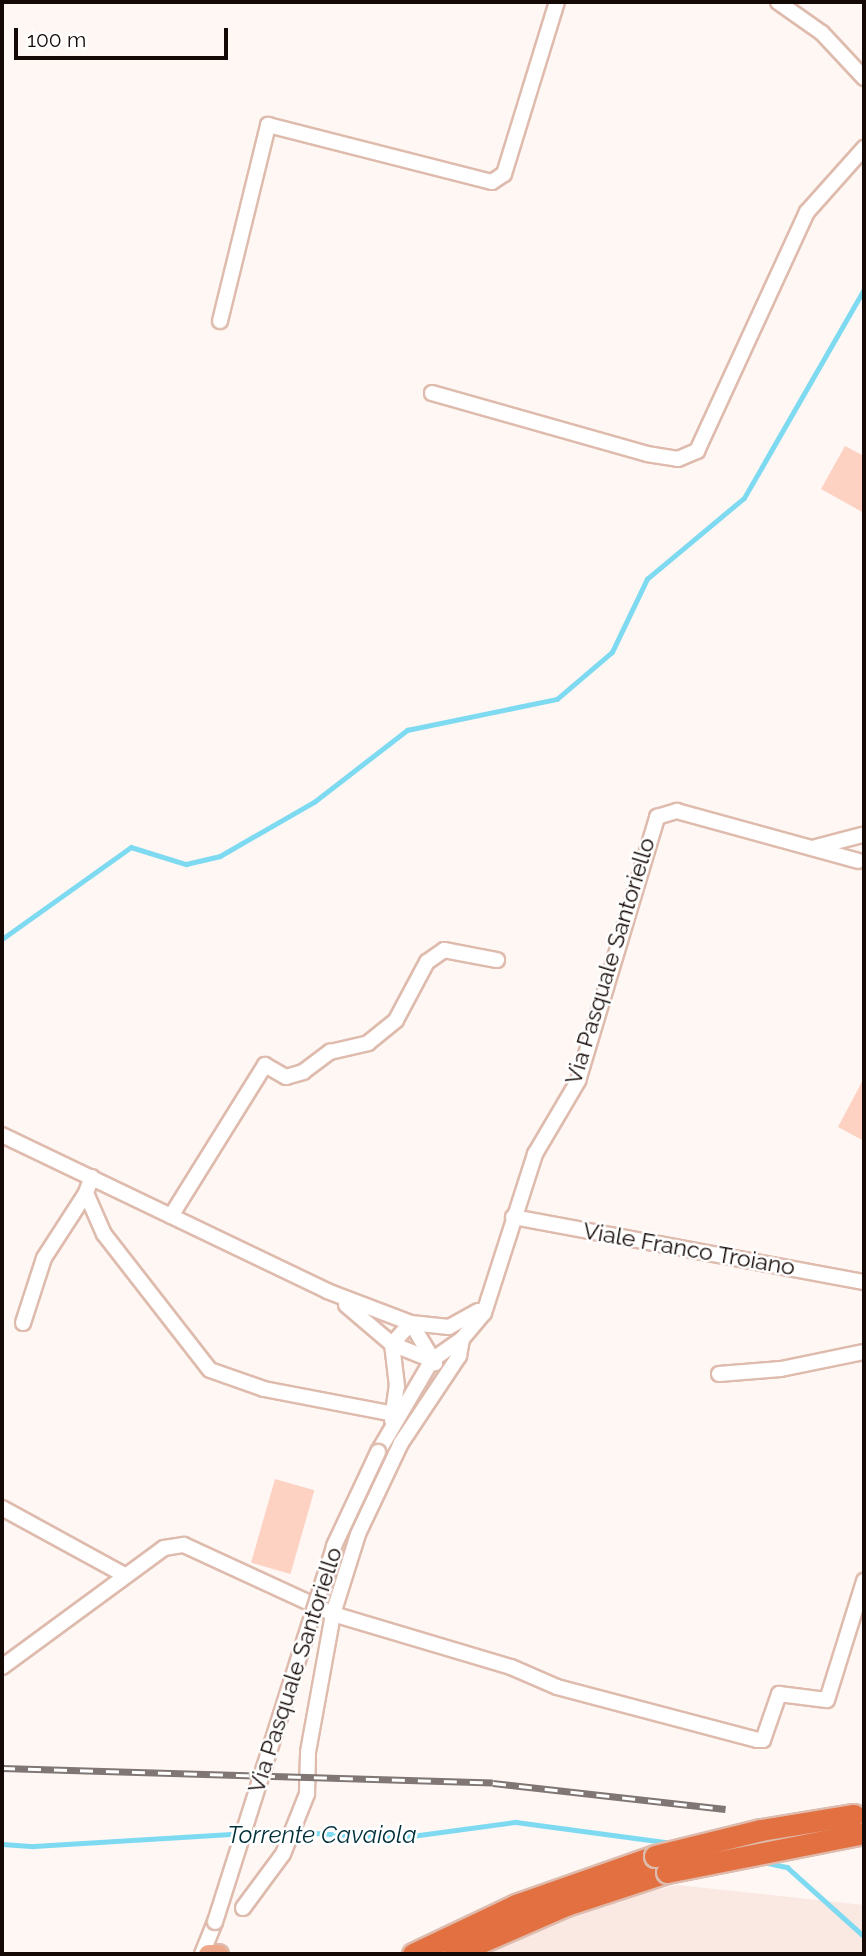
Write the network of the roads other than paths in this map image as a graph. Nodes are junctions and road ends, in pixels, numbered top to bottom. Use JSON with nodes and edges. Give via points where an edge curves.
{"nodes":[{"id":1,"x":556,"y":2,"type":"edge"},
{"id":2,"x":778,"y":2,"type":"edge"},
{"id":3,"x":864,"y":78,"type":"edge"},
{"id":4,"x":864,"y":148,"type":"edge"},
{"id":5,"x":220,"y":321,"type":"dead end"},
{"id":6,"x":432,"y":393,"type":"dead end"},
{"id":7,"x":863,"y":833,"type":"edge"},
{"id":8,"x":816,"y":847,"type":"junction"},
{"id":9,"x":861,"y":863,"type":"edge"},
{"id":10,"x":497,"y":960,"type":"dead end"},
{"id":11,"x":2,"y":1135,"type":"edge"},
{"id":12,"x":92,"y":1177,"type":"junction"},
{"id":13,"x":86,"y":1193,"type":"junction"},
{"id":14,"x":172,"y":1216,"type":"junction"},
{"id":15,"x":513,"y":1217,"type":"junction"},
{"id":16,"x":864,"y":1282,"type":"edge"},
{"id":17,"x":327,"y":1291,"type":"junction"},
{"id":18,"x":488,"y":1296,"type":"junction"},
{"id":19,"x":23,"y":1323,"type":"dead end"},
{"id":20,"x":411,"y":1323,"type":"junction"},
{"id":21,"x":449,"y":1327,"type":"junction"},
{"id":22,"x":462,"y":1339,"type":"junction"},
{"id":23,"x":392,"y":1344,"type":"junction"},
{"id":24,"x":864,"y":1352,"type":"edge"},
{"id":25,"x":432,"y":1360,"type":"junction"},
{"id":26,"x":719,"y":1374,"type":"dead end"},
{"id":27,"x":447,"y":1377,"type":"junction"},
{"id":28,"x":392,"y":1419,"type":"junction"},
{"id":29,"x":2,"y":1508,"type":"edge"},
{"id":30,"x":126,"y":1576,"type":"junction"},
{"id":31,"x":864,"y":1581,"type":"edge"},
{"id":32,"x":333,"y":1614,"type":"junction"},
{"id":33,"x":2,"y":1667,"type":"edge"},
{"id":34,"x":861,"y":1821,"type":"edge"},
{"id":35,"x":661,"y":1864,"type":"junction"},
{"id":36,"x":243,"y":1908,"type":"dead end"},
{"id":37,"x":215,"y":1922,"type":"junction"},
{"id":38,"x":464,"y":1950,"type":"edge"},
{"id":39,"x":202,"y":1954,"type":"edge"},
{"id":40,"x":208,"y":1954,"type":"edge"},
{"id":41,"x":219,"y":1954,"type":"edge"},
{"id":42,"x":413,"y":1954,"type":"edge"}],
"edges":[{"from":1,"to":5,"type":"street","via":[[504,174],[492,182],[268,125]]},
{"from":2,"to":3,"type":"street","via":[[822,33]]},
{"from":4,"to":6,"type":"street","via":[[807,212],[696,451],[678,459],[647,454]]},
{"from":7,"to":8,"type":"street","name":"Via Pasquale Santoriello"},
{"from":7,"to":9,"type":"street"},
{"from":8,"to":9,"type":"street","name":"Via Pasquale Santoriello"},
{"from":8,"to":15,"type":"street","name":"Via Pasquale Santoriello","via":[[677,811],[657,817],[578,1081],[535,1154]]},
{"from":10,"to":14,"type":"street","via":[[444,950],[427,962],[396,1020],[368,1043],[330,1052],[303,1072],[286,1077],[265,1065]]},
{"from":11,"to":12,"type":"street"},
{"from":12,"to":13,"type":"street"},
{"from":12,"to":14,"type":"street"},
{"from":13,"to":19,"type":"street","via":[[44,1258]]},
{"from":13,"to":28,"type":"street","via":[[104,1234],[210,1370],[264,1389]]},
{"from":14,"to":17,"type":"street"},
{"from":15,"to":16,"type":"street","name":"Viale Franco Troiano"},
{"from":15,"to":18,"type":"street","name":"Via Pasquale Santoriello"},
{"from":17,"to":20,"type":"street"},
{"from":17,"to":23,"type":"street","via":[[373,1322]]},
{"from":18,"to":21,"type":"street","via":[[474,1317]]},
{"from":18,"to":22,"type":"street","name":"Via Pasquale Santoriello","via":[[484,1313]]},
{"from":20,"to":21,"type":"street"},
{"from":20,"to":23,"type":"street"},
{"from":20,"to":25,"type":"street"},
{"from":21,"to":22,"type":"street"},
{"from":22,"to":25,"type":"street"},
{"from":22,"to":27,"type":"street"},
{"from":23,"to":25,"type":"street"},
{"from":23,"to":28,"type":"street"},
{"from":24,"to":26,"type":"street","via":[[781,1369]]},
{"from":25,"to":27,"type":"street"},
{"from":25,"to":28,"type":"street","name":"Via Pasquale Santoriello"},
{"from":27,"to":32,"type":"street","via":[[401,1443],[358,1534]]},
{"from":28,"to":37,"type":"street","name":"Via Pasquale Santoriello","bridge":true,"via":[[334,1546]]},
{"from":29,"to":30,"type":"street"},
{"from":30,"to":32,"type":"street","via":[[164,1548],[184,1545]]},
{"from":30,"to":33,"type":"street"},
{"from":31,"to":32,"type":"street","via":[[827,1700],[779,1694],[763,1740],[757,1741],[557,1687],[511,1667]]},
{"from":32,"to":36,"type":"street","via":[[308,1752],[307,1794],[289,1841]]},
{"from":34,"to":35,"type":"highway","bridge":true},
{"from":35,"to":38,"type":"highway"},
{"from":35,"to":42,"type":"highway","via":[[549,1892]]},
{"from":37,"to":39,"type":"street","name":"Via Pasquale Santoriello"},
{"from":37,"to":41,"type":"street","name":"Via Pasquale Santoriello"},
{"from":40,"to":41,"type":"main road"}]}
